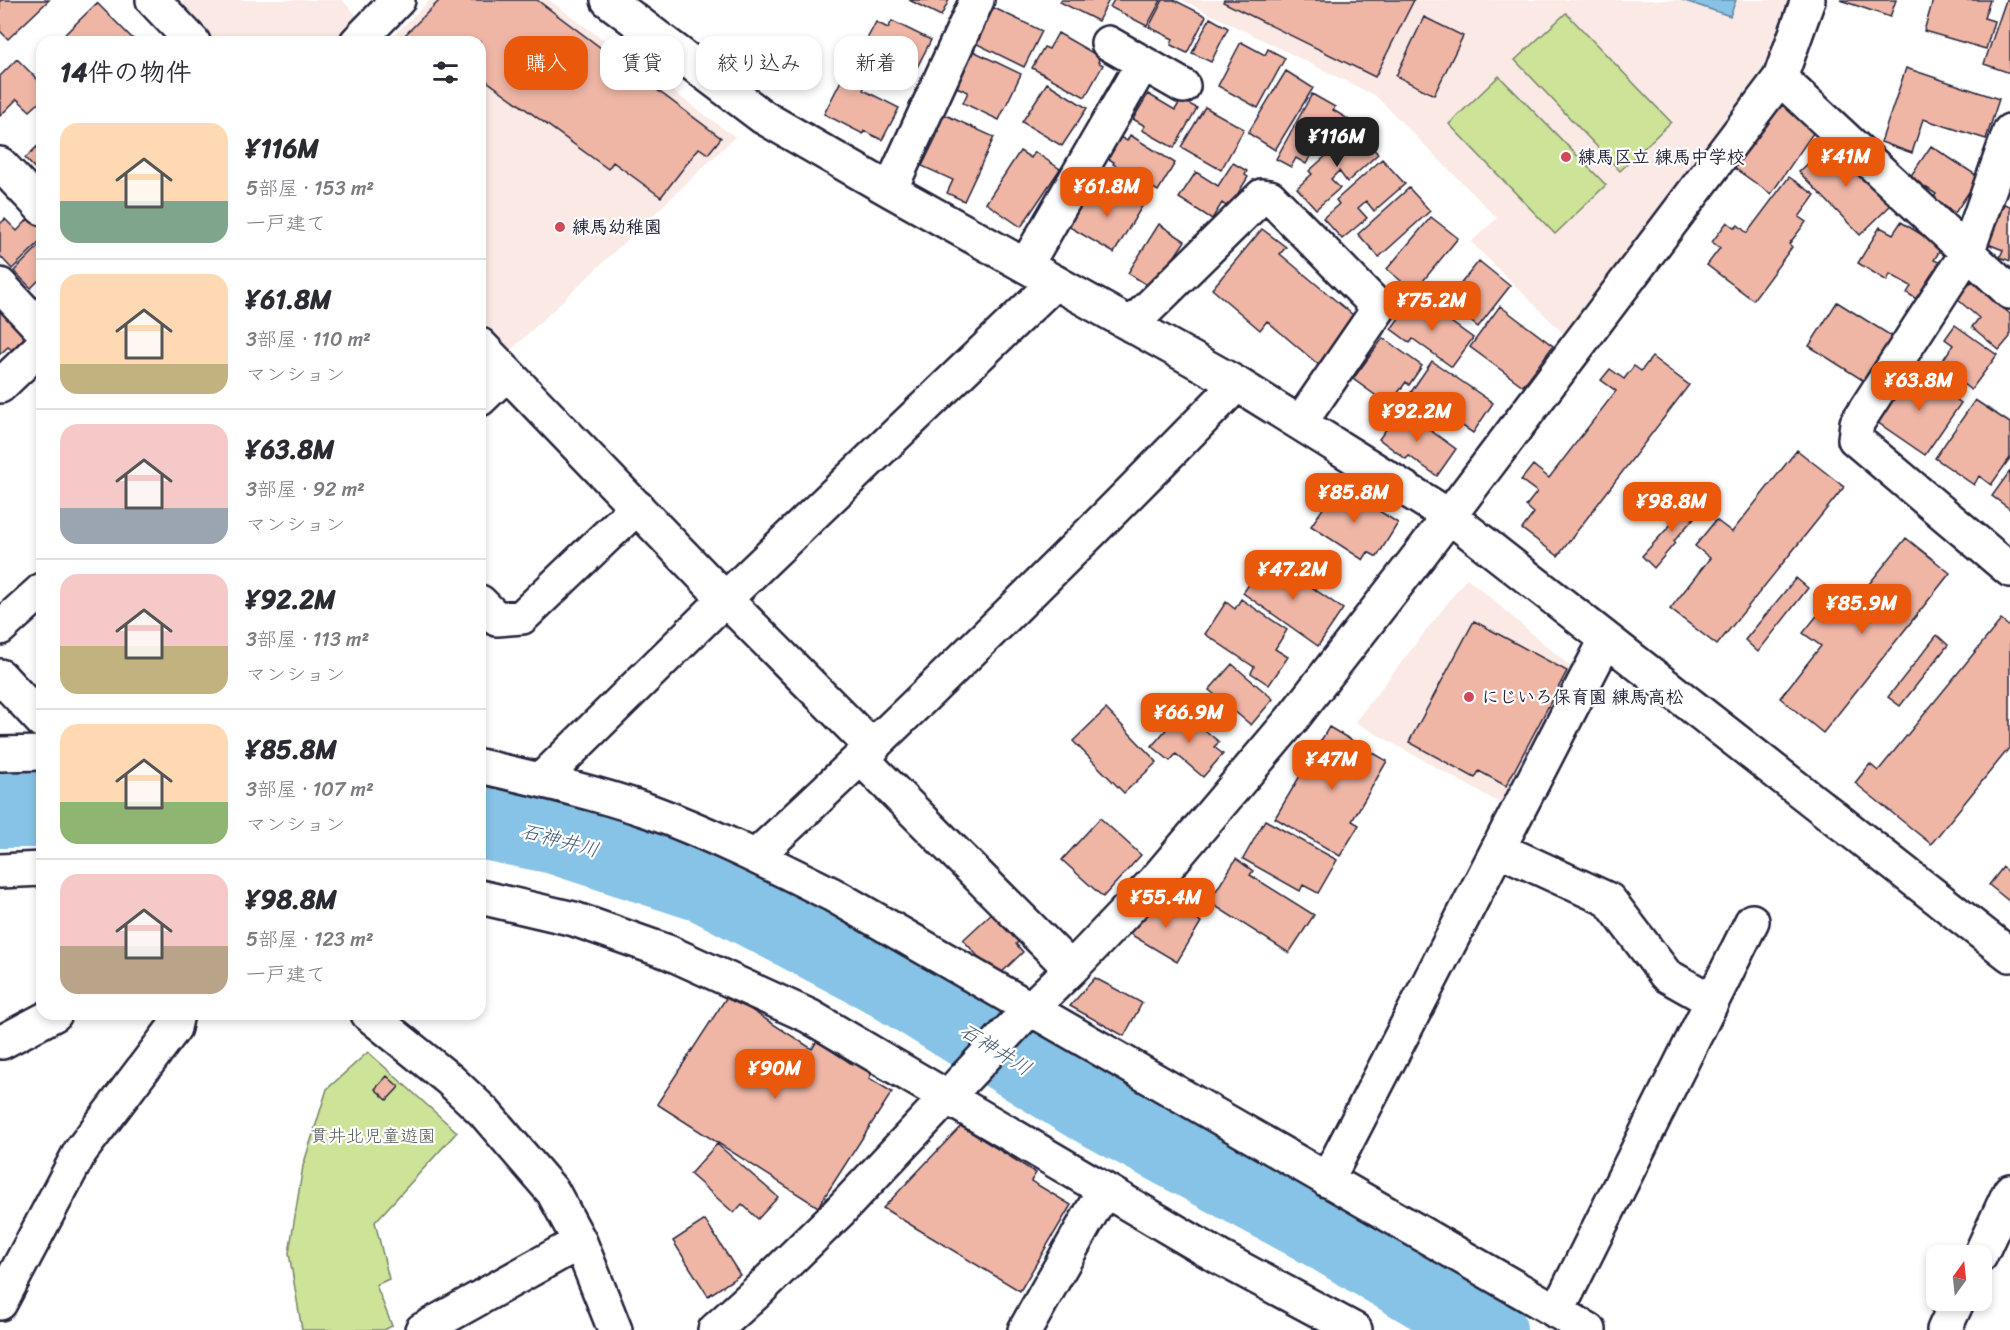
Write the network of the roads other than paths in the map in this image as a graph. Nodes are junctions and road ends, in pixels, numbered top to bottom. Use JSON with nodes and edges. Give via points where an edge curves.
{"nodes":[{"id":1,"x":153,"y":0,"type":"edge"},
{"id":2,"x":398,"y":0,"type":"edge"},
{"id":3,"x":977,"y":0,"type":"edge"},
{"id":4,"x":1808,"y":0,"type":"edge"},
{"id":5,"x":616,"y":2,"type":"edge"},
{"id":6,"x":187,"y":36,"type":"edge"},
{"id":7,"x":363,"y":36,"type":"edge"},
{"id":8,"x":1108,"y":43,"type":"dead end"},
{"id":9,"x":1143,"y":63,"type":"junction"},
{"id":10,"x":1780,"y":78,"type":"junction"},
{"id":11,"x":1183,"y":86,"type":"dead end"},
{"id":12,"x":2010,"y":131,"type":"edge"},
{"id":13,"x":0,"y":164,"type":"edge"},
{"id":14,"x":890,"y":190,"type":"junction"},
{"id":15,"x":36,"y":202,"type":"edge"},
{"id":16,"x":1967,"y":253,"type":"junction"},
{"id":17,"x":1026,"y":265,"type":"junction"},
{"id":18,"x":1055,"y":282,"type":"junction"},
{"id":19,"x":0,"y":285,"type":"edge"},
{"id":20,"x":2010,"y":292,"type":"edge"},
{"id":21,"x":36,"y":324,"type":"edge"},
{"id":22,"x":1131,"y":325,"type":"junction"},
{"id":23,"x":36,"y":352,"type":"edge"},
{"id":24,"x":486,"y":352,"type":"edge"},
{"id":25,"x":506,"y":374,"type":"junction"},
{"id":26,"x":1237,"y":384,"type":"junction"},
{"id":27,"x":0,"y":386,"type":"edge"},
{"id":28,"x":486,"y":393,"type":"edge"},
{"id":29,"x":1300,"y":423,"type":"junction"},
{"id":30,"x":637,"y":507,"type":"junction"},
{"id":31,"x":1449,"y":516,"type":"junction"},
{"id":32,"x":2010,"y":570,"type":"edge"},
{"id":33,"x":36,"y":595,"type":"edge"},
{"id":34,"x":725,"y":599,"type":"junction"},
{"id":35,"x":486,"y":608,"type":"edge"},
{"id":36,"x":0,"y":628,"type":"edge"},
{"id":37,"x":1606,"y":640,"type":"junction"},
{"id":38,"x":0,"y":676,"type":"edge"},
{"id":39,"x":36,"y":715,"type":"edge"},
{"id":40,"x":36,"y":753,"type":"edge"},
{"id":41,"x":867,"y":753,"type":"junction"},
{"id":42,"x":0,"y":754,"type":"edge"},
{"id":43,"x":486,"y":767,"type":"edge"},
{"id":44,"x":541,"y":780,"type":"junction"},
{"id":45,"x":1498,"y":849,"type":"junction"},
{"id":46,"x":756,"y":856,"type":"junction"},
{"id":47,"x":36,"y":869,"type":"edge"},
{"id":48,"x":0,"y":871,"type":"edge"},
{"id":49,"x":486,"y":898,"type":"edge"},
{"id":50,"x":1752,"y":921,"type":"dead end"},
{"id":51,"x":2010,"y":955,"type":"edge"},
{"id":52,"x":1071,"y":969,"type":"junction"},
{"id":53,"x":1712,"y":1001,"type":"junction"},
{"id":54,"x":1028,"y":1011,"type":"junction"},
{"id":55,"x":44,"y":1020,"type":"edge"},
{"id":56,"x":176,"y":1020,"type":"edge"},
{"id":57,"x":375,"y":1020,"type":"edge"},
{"id":58,"x":2,"y":1042,"type":"dead end"},
{"id":59,"x":950,"y":1093,"type":"junction"},
{"id":60,"x":1327,"y":1179,"type":"junction"},
{"id":61,"x":1104,"y":1190,"type":"junction"},
{"id":62,"x":2010,"y":1191,"type":"edge"},
{"id":63,"x":580,"y":1242,"type":"junction"},
{"id":64,"x":1985,"y":1245,"type":"edge"},
{"id":65,"x":0,"y":1303,"type":"edge"},
{"id":66,"x":1953,"y":1311,"type":"edge"},
{"id":67,"x":1557,"y":1312,"type":"junction"},
{"id":68,"x":422,"y":1330,"type":"edge"},
{"id":69,"x":615,"y":1330,"type":"edge"},
{"id":70,"x":715,"y":1330,"type":"edge"},
{"id":71,"x":1026,"y":1330,"type":"edge"},
{"id":72,"x":1355,"y":1330,"type":"edge"},
{"id":73,"x":1589,"y":1330,"type":"edge"},
{"id":74,"x":1944,"y":1330,"type":"edge"}],
"edges":[{"from":1,"to":6,"type":"street"},
{"from":2,"to":7,"type":"street"},
{"from":3,"to":14,"type":"street"},
{"from":4,"to":10,"type":"street"},
{"from":5,"to":14,"type":"street","via":[[763,117]]},
{"from":8,"to":9,"type":"street"},
{"from":9,"to":11,"type":"street"},
{"from":9,"to":17,"type":"street"},
{"from":10,"to":16,"type":"street"},
{"from":10,"to":31,"type":"street"},
{"from":12,"to":16,"type":"street"},
{"from":13,"to":15,"type":"street"},
{"from":14,"to":17,"type":"street"},
{"from":16,"to":20,"type":"street"},
{"from":16,"to":32,"type":"street","via":[[1857,423],[1855,440]]},
{"from":17,"to":18,"type":"street"},
{"from":18,"to":22,"type":"street"},
{"from":18,"to":34,"type":"street"},
{"from":19,"to":21,"type":"street"},
{"from":22,"to":26,"type":"street"},
{"from":22,"to":29,"type":"street","via":[[1262,196],[1270,197],[1379,308]]},
{"from":23,"to":27,"type":"street"},
{"from":24,"to":25,"type":"street"},
{"from":25,"to":28,"type":"street"},
{"from":25,"to":30,"type":"street"},
{"from":26,"to":29,"type":"street"},
{"from":26,"to":41,"type":"street","via":[[1078,548]]},
{"from":29,"to":31,"type":"street"},
{"from":30,"to":34,"type":"street"},
{"from":30,"to":35,"type":"street","via":[[522,617],[496,619]]},
{"from":31,"to":37,"type":"street"},
{"from":31,"to":52,"type":"street","via":[[1292,719],[1155,881]]},
{"from":33,"to":36,"type":"street"},
{"from":34,"to":41,"type":"street"},
{"from":34,"to":44,"type":"street"},
{"from":37,"to":45,"type":"street"},
{"from":37,"to":51,"type":"street"},
{"from":38,"to":39,"type":"street"},
{"from":40,"to":42,"type":"street"},
{"from":41,"to":46,"type":"street"},
{"from":41,"to":52,"type":"street"},
{"from":43,"to":44,"type":"street"},
{"from":44,"to":46,"type":"street","via":[[649,811]]},
{"from":45,"to":53,"type":"street","via":[[1609,900],[1666,975]]},
{"from":45,"to":60,"type":"street"},
{"from":46,"to":54,"type":"street","via":[[833,894]]},
{"from":47,"to":48,"type":"street"},
{"from":49,"to":59,"type":"street","via":[[574,919],[668,952],[809,1016]]},
{"from":50,"to":53,"type":"street"},
{"from":52,"to":54,"type":"street"},
{"from":53,"to":67,"type":"street"},
{"from":54,"to":59,"type":"street"},
{"from":54,"to":60,"type":"street"},
{"from":55,"to":58,"type":"street"},
{"from":56,"to":65,"type":"street","via":[[174,1028],[80,1152]]},
{"from":57,"to":63,"type":"street","via":[[484,1112],[553,1192]]},
{"from":59,"to":61,"type":"street"},
{"from":59,"to":70,"type":"street","via":[[839,1212]]},
{"from":60,"to":67,"type":"street"},
{"from":61,"to":71,"type":"street"},
{"from":61,"to":72,"type":"street"},
{"from":62,"to":64,"type":"street"},
{"from":63,"to":68,"type":"street"},
{"from":63,"to":69,"type":"street"},
{"from":66,"to":74,"type":"street"},
{"from":67,"to":73,"type":"street"}]}
